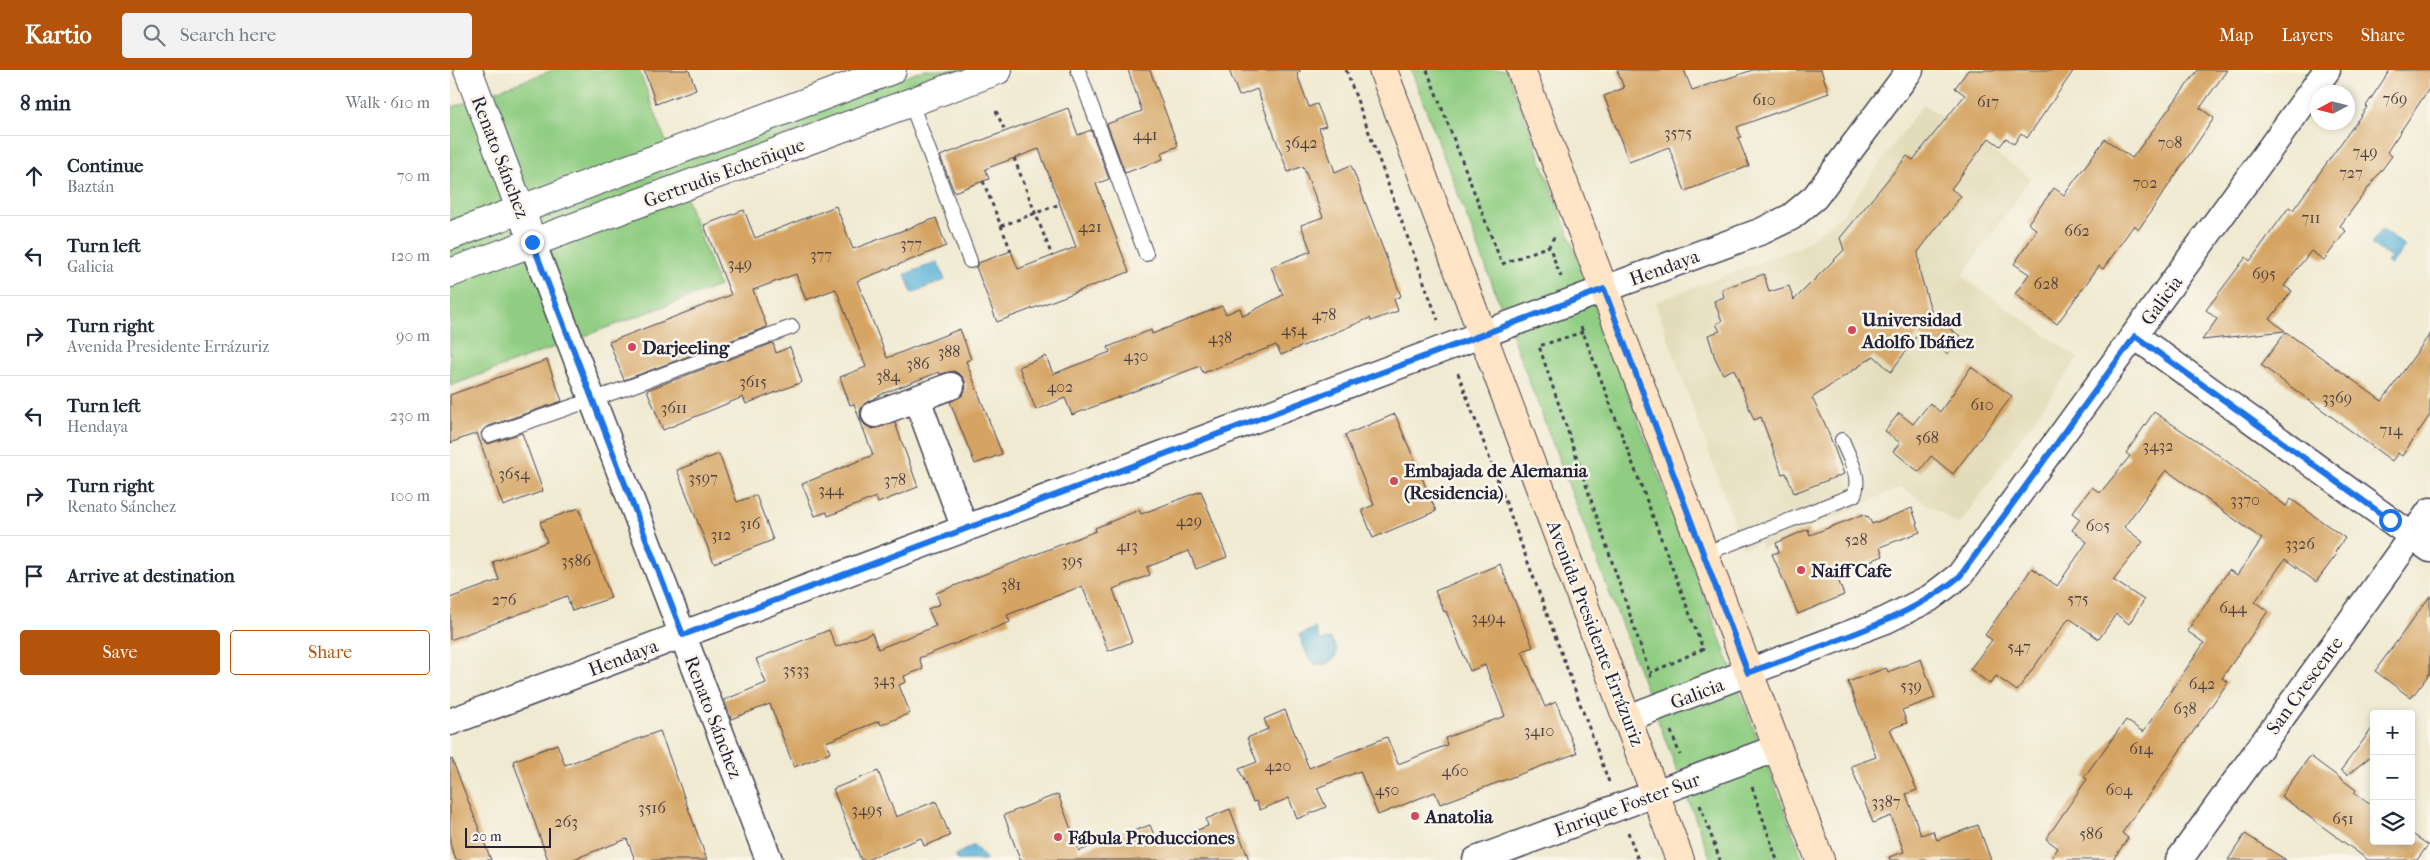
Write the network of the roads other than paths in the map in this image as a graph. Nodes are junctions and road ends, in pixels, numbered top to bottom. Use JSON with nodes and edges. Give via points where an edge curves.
{"nodes":[{"id":1,"x":468,"y":70,"type":"edge"},
{"id":2,"x":892,"y":70,"type":"edge"},
{"id":3,"x":998,"y":70,"type":"edge"},
{"id":4,"x":1078,"y":70,"type":"edge"},
{"id":5,"x":1383,"y":70,"type":"edge"},
{"id":6,"x":1521,"y":70,"type":"edge"},
{"id":7,"x":1910,"y":70,"type":"edge"},
{"id":8,"x":2327,"y":70,"type":"edge"},
{"id":9,"x":911,"y":103,"type":"junction"},
{"id":10,"x":521,"y":210,"type":"junction"},
{"id":11,"x":450,"y":236,"type":"edge"},
{"id":12,"x":532,"y":242,"type":"junction"},
{"id":13,"x":1146,"y":254,"type":"dead end"},
{"id":14,"x":970,"y":261,"type":"dead end"},
{"id":15,"x":450,"y":273,"type":"edge"},
{"id":16,"x":1604,"y":289,"type":"junction"},
{"id":17,"x":792,"y":326,"type":"dead end"},
{"id":18,"x":1483,"y":334,"type":"junction"},
{"id":19,"x":2135,"y":336,"type":"junction"},
{"id":20,"x":951,"y":386,"type":"dead end"},
{"id":21,"x":592,"y":399,"type":"junction"},
{"id":22,"x":917,"y":400,"type":"junction"},
{"id":23,"x":875,"y":414,"type":"dead end"},
{"id":24,"x":489,"y":435,"type":"dead end"},
{"id":25,"x":1842,"y":440,"type":"dead end"},
{"id":26,"x":2430,"y":510,"type":"edge"},
{"id":27,"x":964,"y":529,"type":"junction"},
{"id":28,"x":2421,"y":542,"type":"edge"},
{"id":29,"x":1704,"y":554,"type":"junction"},
{"id":30,"x":683,"y":635,"type":"junction"},
{"id":31,"x":1748,"y":673,"type":"junction"},
{"id":32,"x":1628,"y":718,"type":"junction"},
{"id":33,"x":450,"y":722,"type":"edge"},
{"id":34,"x":1777,"y":748,"type":"junction"},
{"id":35,"x":1656,"y":793,"type":"junction"},
{"id":36,"x":769,"y":860,"type":"edge"},
{"id":37,"x":1476,"y":860,"type":"edge"},
{"id":38,"x":1680,"y":860,"type":"edge"},
{"id":39,"x":1820,"y":860,"type":"edge"},
{"id":40,"x":2179,"y":860,"type":"edge"}],
"edges":[{"from":1,"to":10,"type":"street","name":"Renato Sánchez"},
{"from":2,"to":10,"type":"street","name":"Gertrudis Echeñique"},
{"from":3,"to":9,"type":"street","name":"Gertrudis Echeñique"},
{"from":4,"to":13,"type":"lane"},
{"from":5,"to":18,"type":"main road","name":"Avenida Presidente Errázuriz"},
{"from":6,"to":16,"type":"main road"},
{"from":7,"to":16,"type":"street","name":"Hendaya","via":[[1820,191],[1791,217],[1762,231]]},
{"from":8,"to":19,"type":"street","name":"Galicia"},
{"from":9,"to":12,"type":"street","name":"Gertrudis Echeñique"},
{"from":9,"to":14,"type":"lane"},
{"from":10,"to":11,"type":"street","name":"Gertrudis Echeñique"},
{"from":10,"to":12,"type":"street","name":"Renato Sánchez"},
{"from":12,"to":15,"type":"street","name":"Gertrudis Echeñique"},
{"from":12,"to":21,"type":"street","name":"Renato Sánchez"},
{"from":16,"to":18,"type":"street","name":"Hendaya"},
{"from":16,"to":29,"type":"main road"},
{"from":17,"to":21,"type":"lane"},
{"from":18,"to":27,"type":"street","name":"Hendaya"},
{"from":18,"to":32,"type":"main road","name":"Avenida Presidente Errázuriz"},
{"from":19,"to":28,"type":"street"},
{"from":19,"to":31,"type":"street","name":"Galicia","via":[[1960,576],[1930,598],[1894,616]]},
{"from":20,"to":22,"type":"street"},
{"from":21,"to":24,"type":"lane"},
{"from":21,"to":30,"type":"street","name":"Renato Sánchez"},
{"from":22,"to":23,"type":"street"},
{"from":22,"to":27,"type":"street"},
{"from":25,"to":29,"type":"lane","via":[[1855,472],[1858,486],[1854,495]]},
{"from":26,"to":28,"type":"street","name":"San Crescente"},
{"from":27,"to":30,"type":"street","name":"Hendaya"},
{"from":28,"to":40,"type":"street","name":"San Crescente"},
{"from":29,"to":31,"type":"main road"},
{"from":30,"to":33,"type":"street","name":"Hendaya"},
{"from":30,"to":36,"type":"street","name":"Renato Sánchez"},
{"from":31,"to":32,"type":"street","name":"Galicia"},
{"from":31,"to":34,"type":"main road"},
{"from":32,"to":35,"type":"main road","name":"Avenida Presidente Errázuriz"},
{"from":34,"to":35,"type":"street","name":"Enrique Foster Sur"},
{"from":34,"to":39,"type":"main road"},
{"from":35,"to":37,"type":"street","name":"Enrique Foster Sur"},
{"from":35,"to":38,"type":"main road","name":"Avenida Presidente Errázuriz"}]}
